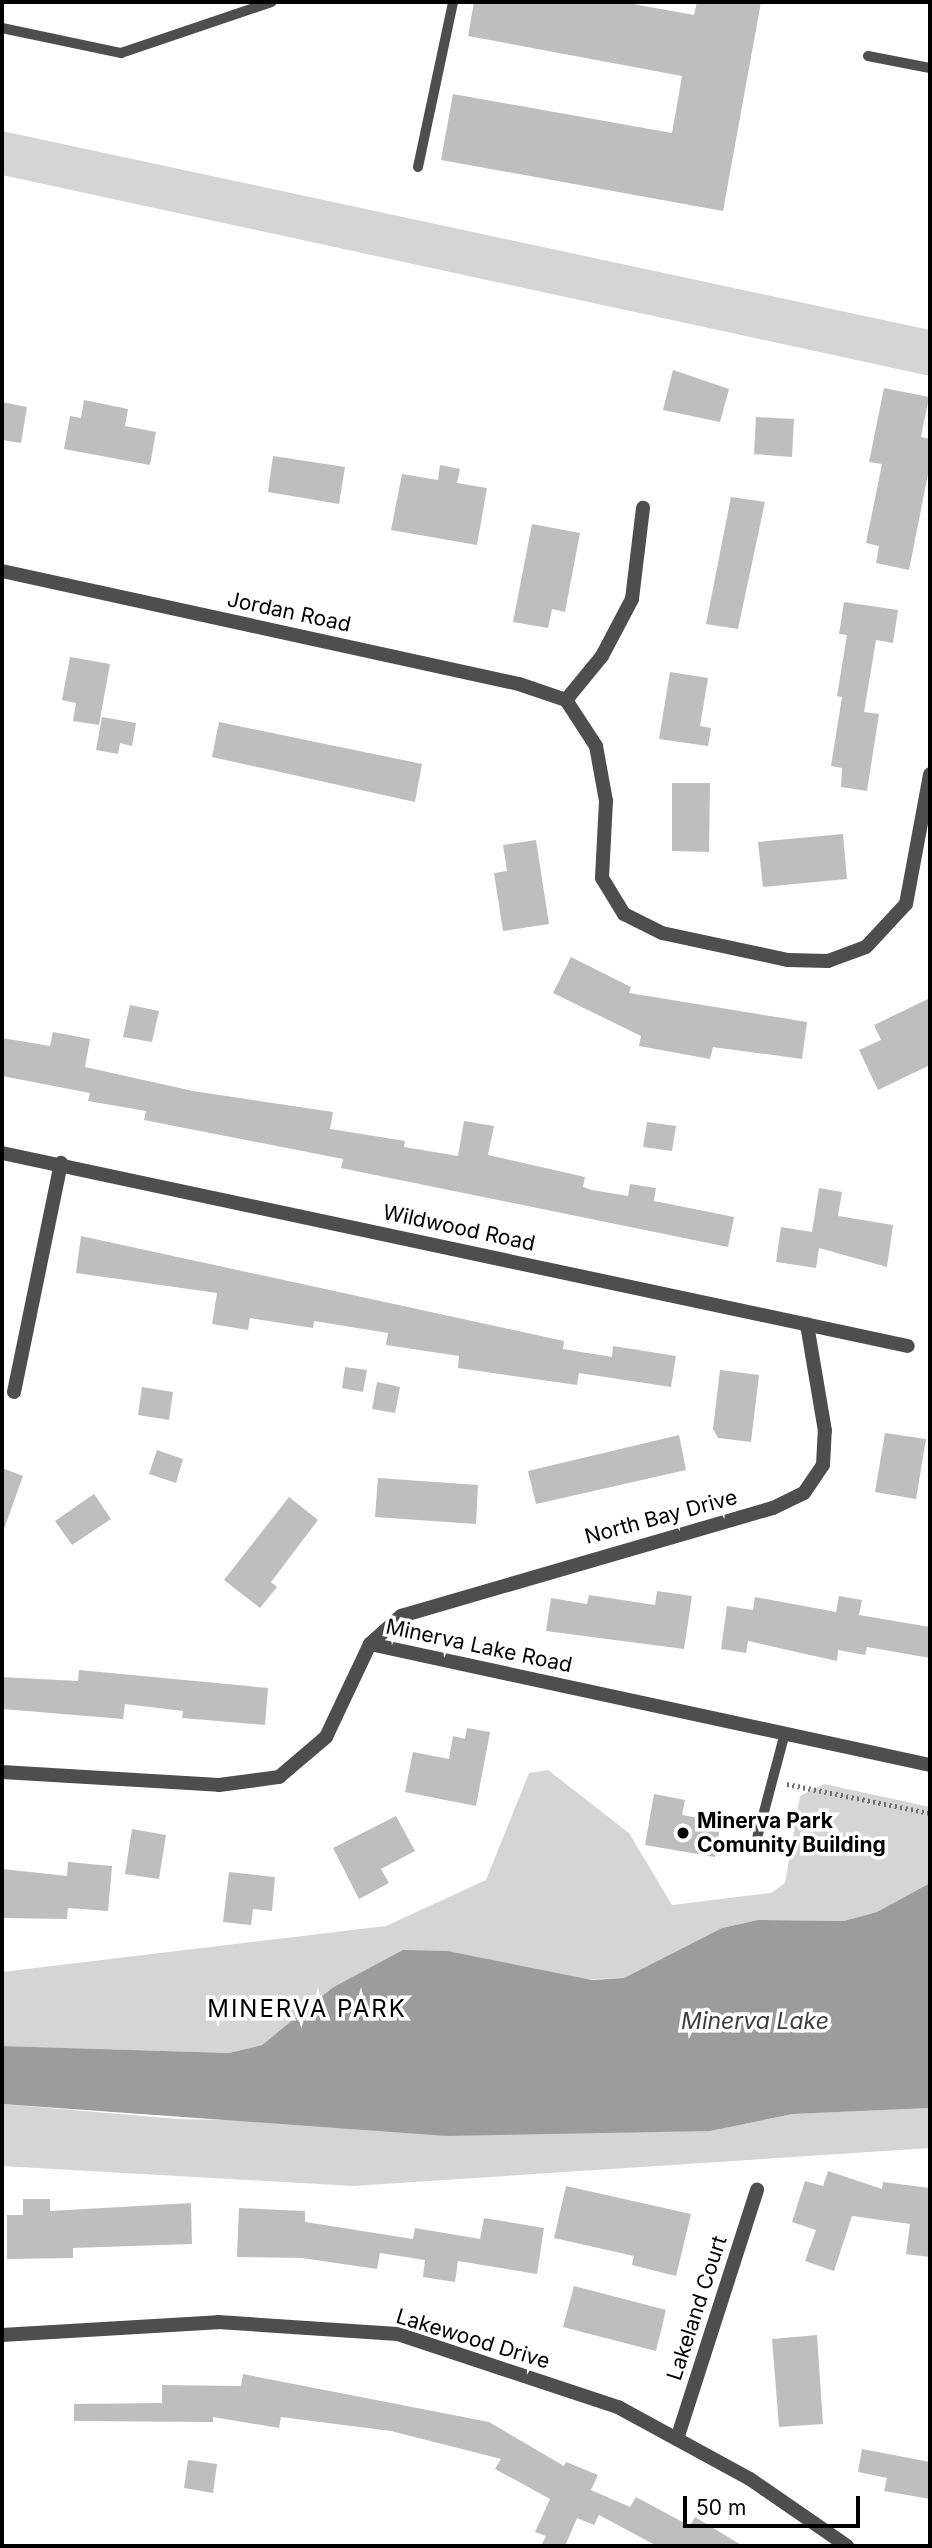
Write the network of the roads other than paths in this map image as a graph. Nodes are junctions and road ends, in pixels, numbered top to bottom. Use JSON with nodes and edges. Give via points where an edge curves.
{"nodes":[{"id":1,"x":272,"y":2,"type":"edge"},
{"id":2,"x":453,"y":2,"type":"edge"},
{"id":3,"x":2,"y":28,"type":"edge"},
{"id":4,"x":868,"y":55,"type":"dead end"},
{"id":5,"x":930,"y":68,"type":"edge"},
{"id":6,"x":418,"y":167,"type":"dead end"},
{"id":7,"x":643,"y":508,"type":"dead end"},
{"id":8,"x":2,"y":572,"type":"edge"},
{"id":9,"x":566,"y":700,"type":"junction"},
{"id":10,"x":930,"y":774,"type":"edge"},
{"id":11,"x":2,"y":1153,"type":"edge"},
{"id":12,"x":61,"y":1163,"type":"junction"},
{"id":13,"x":807,"y":1325,"type":"junction"},
{"id":14,"x":908,"y":1346,"type":"dead end"},
{"id":15,"x":14,"y":1392,"type":"dead end"},
{"id":16,"x":370,"y":1644,"type":"junction"},
{"id":17,"x":785,"y":1733,"type":"junction"},
{"id":18,"x":930,"y":1765,"type":"edge"},
{"id":19,"x":2,"y":1772,"type":"edge"},
{"id":20,"x":757,"y":1838,"type":"dead end"},
{"id":21,"x":757,"y":2190,"type":"dead end"},
{"id":22,"x":2,"y":2335,"type":"edge"},
{"id":23,"x":677,"y":2439,"type":"junction"},
{"id":24,"x":848,"y":2546,"type":"edge"}],
"edges":[{"from":1,"to":3,"type":"lane","via":[[121,53]]},
{"from":2,"to":6,"type":"lane"},
{"from":4,"to":5,"type":"lane"},
{"from":7,"to":9,"type":"street","via":[[632,599],[602,656]]},
{"from":8,"to":9,"type":"street","name":"Jordan Road","via":[[519,684]]},
{"from":9,"to":10,"type":"street","via":[[596,746],[606,801],[602,877],[624,914],[662,933],[788,960],[828,961],[866,947],[906,904]]},
{"from":11,"to":12,"type":"street","name":"Wildwood Road"},
{"from":12,"to":13,"type":"street","name":"Wildwood Road"},
{"from":12,"to":15,"type":"street"},
{"from":13,"to":14,"type":"street","name":"Wildwood Road"},
{"from":13,"to":16,"type":"street","name":"North Bay Drive","via":[[825,1431],[823,1465],[804,1493],[773,1508],[439,1600],[401,1616]]},
{"from":16,"to":17,"type":"street","name":"Minerva Lake Road"},
{"from":16,"to":19,"type":"street","name":"Minerva Lake Road","via":[[326,1737],[279,1777],[219,1785]]},
{"from":17,"to":18,"type":"street","name":"Minerva Lake Road"},
{"from":17,"to":20,"type":"lane"},
{"from":21,"to":23,"type":"street","name":"Lakeland Court"},
{"from":22,"to":23,"type":"street","name":"Lakewood Drive","via":[[218,2322],[398,2334],[618,2407]]},
{"from":23,"to":24,"type":"street","name":"Lakewood Drive","via":[[750,2479]]}]}
